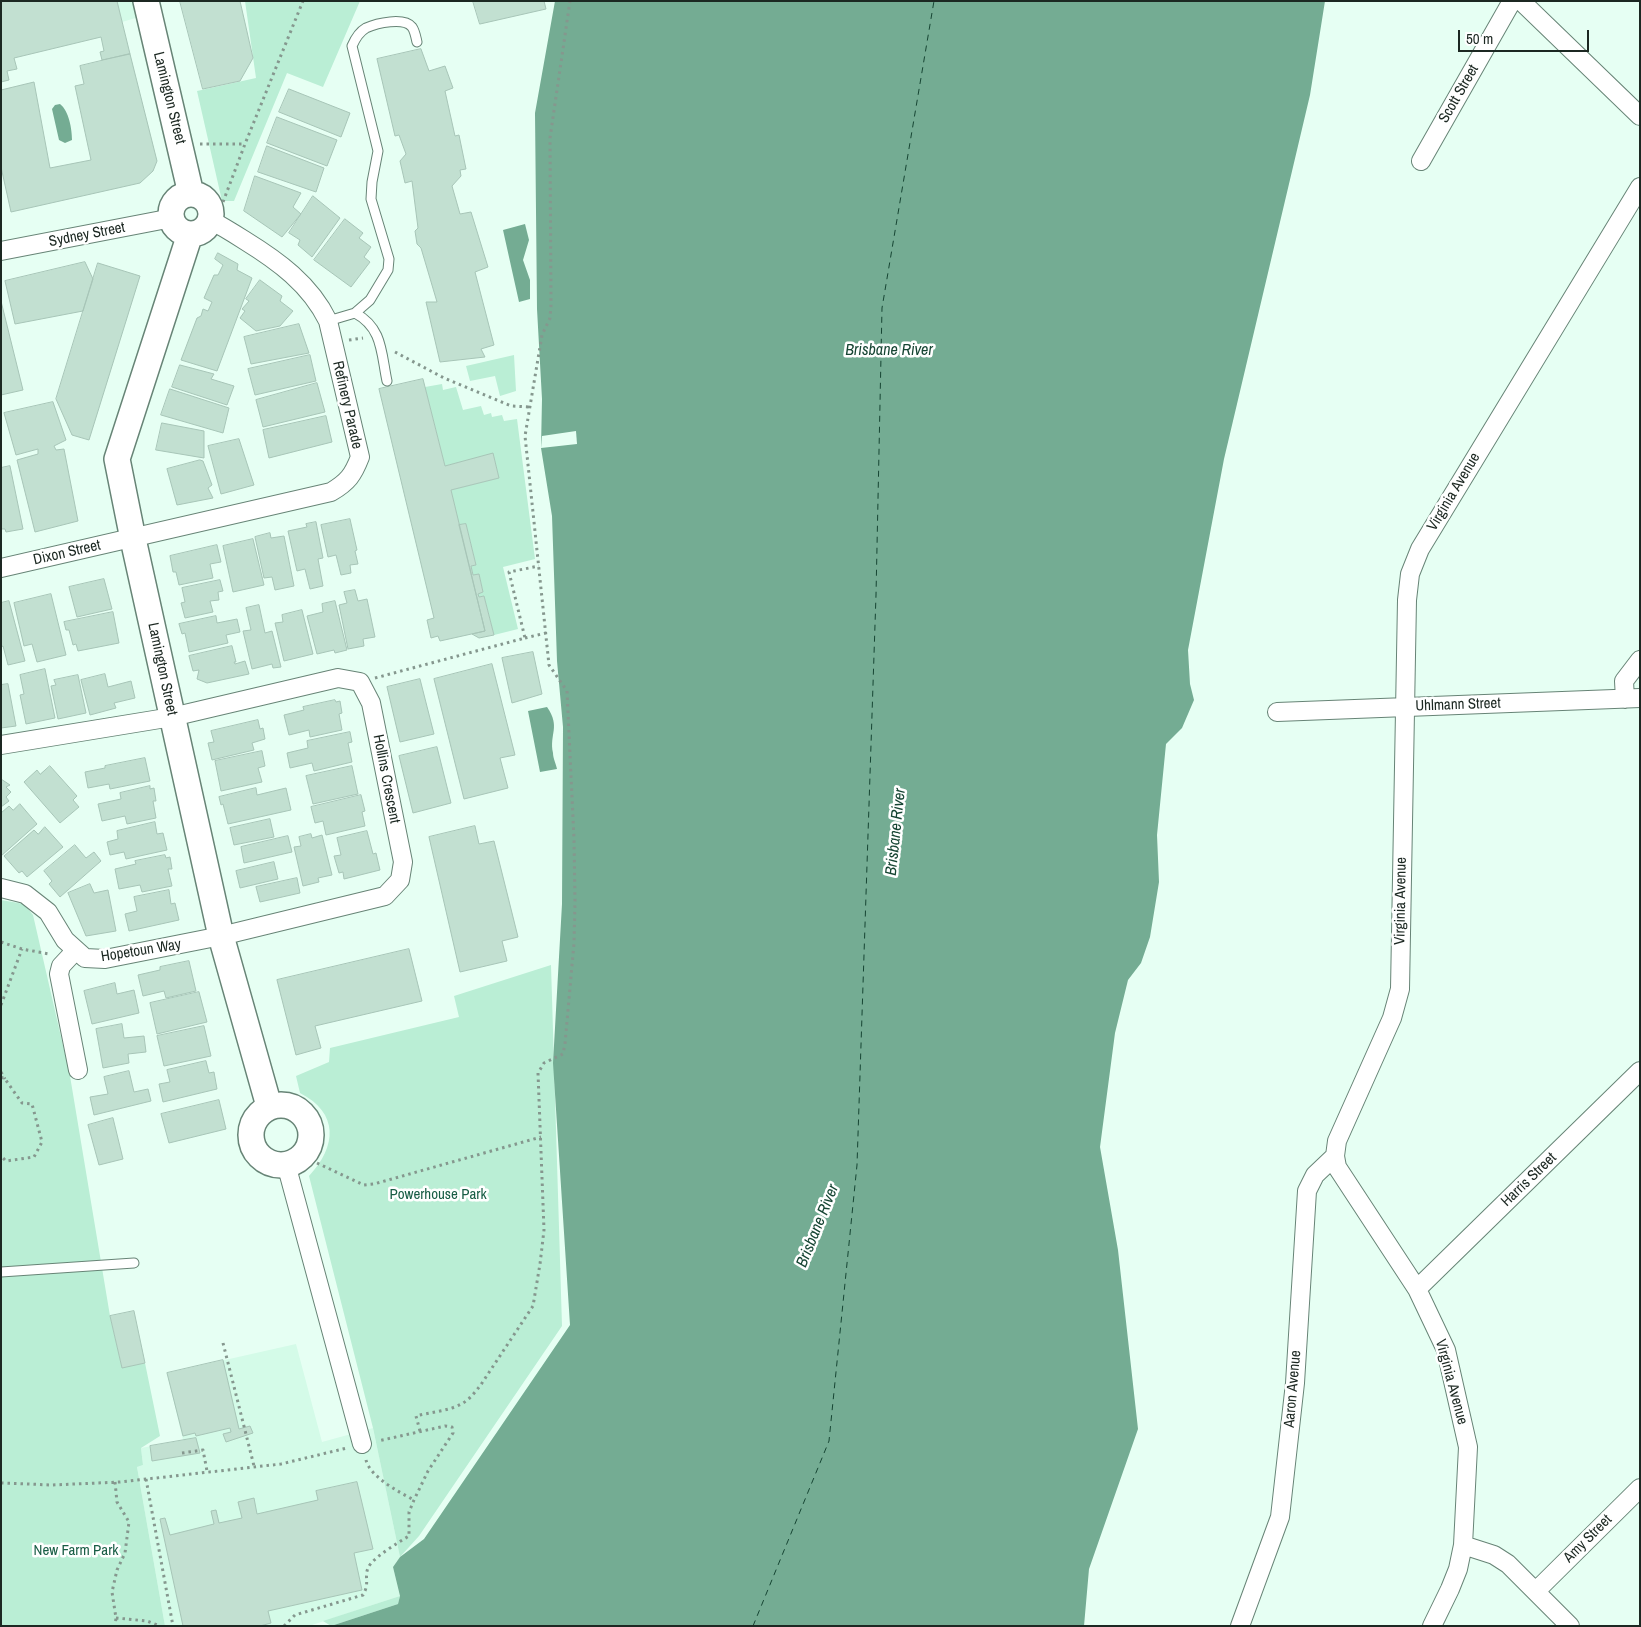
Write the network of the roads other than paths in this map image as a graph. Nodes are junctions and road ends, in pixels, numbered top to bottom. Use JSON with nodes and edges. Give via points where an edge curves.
{"nodes":[{"id":1,"x":146,"y":1,"type":"edge"},
{"id":2,"x":1512,"y":1,"type":"edge"},
{"id":3,"x":1521,"y":1,"type":"edge"},
{"id":4,"x":417,"y":42,"type":"dead end"},
{"id":5,"x":1640,"y":116,"type":"edge"},
{"id":6,"x":1421,"y":161,"type":"dead end"},
{"id":7,"x":1640,"y":187,"type":"edge"},
{"id":8,"x":192,"y":194,"type":"junction"},
{"id":9,"x":217,"y":211,"type":"junction"},
{"id":10,"x":172,"y":218,"type":"junction"},
{"id":11,"x":190,"y":234,"type":"junction"},
{"id":12,"x":1,"y":251,"type":"edge"},
{"id":13,"x":354,"y":313,"type":"junction"},
{"id":14,"x":328,"y":321,"type":"junction"},
{"id":15,"x":386,"y":381,"type":"dead end"},
{"id":16,"x":133,"y":538,"type":"junction"},
{"id":17,"x":1,"y":568,"type":"edge"},
{"id":18,"x":1640,"y":660,"type":"edge"},
{"id":19,"x":1633,"y":698,"type":"edge"},
{"id":20,"x":1404,"y":707,"type":"junction"},
{"id":21,"x":1277,"y":712,"type":"dead end"},
{"id":22,"x":172,"y":716,"type":"junction"},
{"id":23,"x":1,"y":745,"type":"edge"},
{"id":24,"x":1,"y":888,"type":"edge"},
{"id":25,"x":221,"y":936,"type":"junction"},
{"id":26,"x":73,"y":954,"type":"junction"},
{"id":27,"x":78,"y":1070,"type":"dead end"},
{"id":28,"x":1640,"y":1071,"type":"edge"},
{"id":29,"x":270,"y":1106,"type":"junction"},
{"id":30,"x":1335,"y":1156,"type":"junction"},
{"id":31,"x":286,"y":1164,"type":"junction"},
{"id":32,"x":134,"y":1263,"type":"dead end"},
{"id":33,"x":1,"y":1272,"type":"edge"},
{"id":34,"x":1417,"y":1289,"type":"junction"},
{"id":35,"x":362,"y":1444,"type":"road end"},
{"id":36,"x":1640,"y":1488,"type":"edge"},
{"id":37,"x":1463,"y":1545,"type":"junction"},
{"id":38,"x":1536,"y":1591,"type":"junction"},
{"id":39,"x":1240,"y":1626,"type":"edge"},
{"id":40,"x":1432,"y":1626,"type":"edge"},
{"id":41,"x":1570,"y":1626,"type":"edge"}],
"edges":[{"from":1,"to":8,"type":"street","name":"Lamington Street"},
{"from":2,"to":6,"type":"street","name":"Scott Street"},
{"from":3,"to":5,"type":"street"},
{"from":4,"to":13,"type":"lane","via":[[414,29],[406,22],[395,21],[366,28],[356,36],[352,46],[378,151],[371,199],[389,259],[388,270],[370,300]]},
{"from":7,"to":20,"type":"street","name":"Virginia Avenue","via":[[1420,549],[1410,574],[1407,600]]},
{"from":8,"to":9,"type":"street","via":[[208,202],[211,214]]},
{"from":8,"to":10,"type":"street","via":[[176,201]]},
{"from":9,"to":11,"type":"street","via":[[203,231]]},
{"from":9,"to":14,"type":"street","name":"Refinery Parade","via":[[290,271],[320,304]]},
{"from":10,"to":11,"type":"street","via":[[178,229]]},
{"from":10,"to":12,"type":"street","name":"Sydney Street"},
{"from":11,"to":16,"type":"street","name":"Lamington Street","via":[[117,458]]},
{"from":13,"to":14,"type":"lane"},
{"from":13,"to":15,"type":"lane","via":[[367,319],[375,331]]},
{"from":14,"to":16,"type":"street","name":"Refinery Parade","via":[[360,457],[354,473],[331,492]]},
{"from":16,"to":17,"type":"street","name":"Dixon Street"},
{"from":16,"to":22,"type":"street","name":"Lamington Street"},
{"from":18,"to":19,"type":"street","via":[[1624,681]]},
{"from":19,"to":20,"type":"street","name":"Uhlmann Street"},
{"from":20,"to":21,"type":"street","name":"Uhlmann Street"},
{"from":20,"to":30,"type":"street","name":"Virginia Avenue","via":[[1400,989],[1392,1018],[1337,1141]]},
{"from":22,"to":23,"type":"street"},
{"from":22,"to":25,"type":"street","name":"Lamington Street"},
{"from":22,"to":25,"type":"street","name":"Hollins Crescent","via":[[338,678],[360,682],[371,703],[403,862],[400,880],[385,896]]},
{"from":24,"to":26,"type":"street","name":"Hopetoun Way","via":[[25,894],[48,912]]},
{"from":25,"to":26,"type":"street","name":"Hopetoun Way","via":[[105,959]]},
{"from":25,"to":29,"type":"street","name":"Lamington Street"},
{"from":26,"to":27,"type":"street","via":[[61,966],[59,974]]},
{"from":28,"to":34,"type":"street","name":"Harris Street"},
{"from":29,"to":31,"type":"street","via":[[255,1119],[250,1138],[258,1155],[265,1161]]},
{"from":29,"to":31,"type":"street","via":[[290,1106],[298,1110],[310,1127],[311,1137],[303,1155]]},
{"from":30,"to":34,"type":"street","name":"Virginia Avenue","via":[[1337,1168]]},
{"from":30,"to":39,"type":"street","name":"Aaron Avenue","via":[[1315,1175],[1307,1191],[1295,1383],[1280,1517]]},
{"from":31,"to":35,"type":"street"},
{"from":32,"to":33,"type":"lane"},
{"from":34,"to":37,"type":"street","name":"Virginia Avenue","via":[[1446,1350],[1468,1447]]},
{"from":36,"to":38,"type":"street","name":"Amy Street"},
{"from":37,"to":38,"type":"street","via":[[1494,1555]]},
{"from":37,"to":40,"type":"street","name":"Virginia Avenue","via":[[1455,1576]]},
{"from":38,"to":41,"type":"street"}]}
